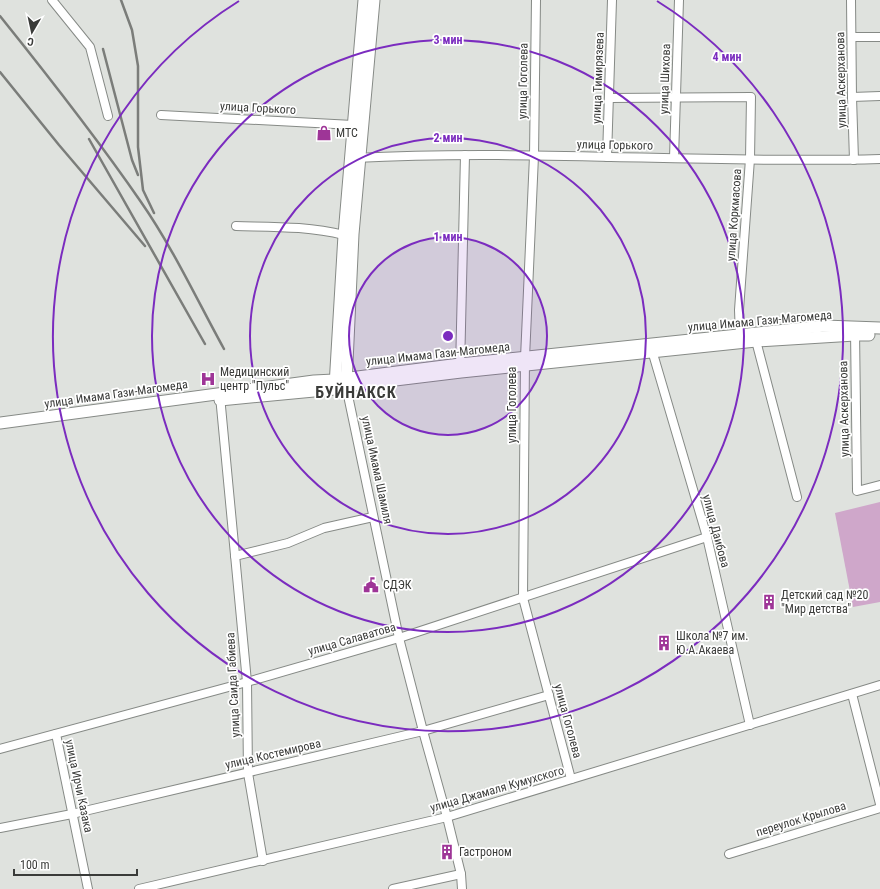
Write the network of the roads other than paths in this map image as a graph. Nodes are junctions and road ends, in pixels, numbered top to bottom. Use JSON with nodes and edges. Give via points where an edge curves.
{"nodes":[{"id":1,"x":52,"y":0,"type":"edge"},
{"id":2,"x":364,"y":0,"type":"edge"},
{"id":3,"x":374,"y":0,"type":"edge"},
{"id":4,"x":536,"y":0,"type":"edge"},
{"id":5,"x":612,"y":0,"type":"edge"},
{"id":6,"x":679,"y":0,"type":"edge"},
{"id":7,"x":851,"y":0,"type":"edge"},
{"id":8,"x":852,"y":37,"type":"junction"},
{"id":9,"x":880,"y":37,"type":"edge"},
{"id":10,"x":880,"y":96,"type":"edge"},
{"id":11,"x":852,"y":97,"type":"junction"},
{"id":12,"x":610,"y":98,"type":"junction"},
{"id":13,"x":677,"y":98,"type":"junction"},
{"id":14,"x":161,"y":115,"type":"dead end"},
{"id":15,"x":108,"y":116,"type":"dead end"},
{"id":16,"x":353,"y":126,"type":"junction"},
{"id":17,"x":465,"y":155,"type":"junction"},
{"id":18,"x":534,"y":156,"type":"junction"},
{"id":19,"x":607,"y":157,"type":"junction"},
{"id":20,"x":355,"y":158,"type":"junction"},
{"id":21,"x":674,"y":158,"type":"junction"},
{"id":22,"x":750,"y":159,"type":"junction"},
{"id":23,"x":880,"y":159,"type":"edge"},
{"id":24,"x":854,"y":160,"type":"junction"},
{"id":25,"x":236,"y":226,"type":"dead end"},
{"id":26,"x":344,"y":235,"type":"junction"},
{"id":27,"x":880,"y":328,"type":"edge"},
{"id":28,"x":855,"y":331,"type":"junction"},
{"id":29,"x":740,"y":335,"type":"junction"},
{"id":30,"x":880,"y":335,"type":"edge"},
{"id":31,"x":755,"y":338,"type":"junction"},
{"id":32,"x":652,"y":349,"type":"junction"},
{"id":33,"x":525,"y":362,"type":"junction"},
{"id":34,"x":460,"y":368,"type":"junction"},
{"id":35,"x":340,"y":383,"type":"junction"},
{"id":36,"x":220,"y":397,"type":"junction"},
{"id":37,"x":0,"y":423,"type":"edge"},
{"id":38,"x":0,"y":430,"type":"edge"},
{"id":39,"x":880,"y":485,"type":"edge"},
{"id":40,"x":797,"y":497,"type":"dead end"},
{"id":41,"x":373,"y":517,"type":"junction"},
{"id":42,"x":707,"y":537,"type":"junction"},
{"id":43,"x":235,"y":556,"type":"junction"},
{"id":44,"x":523,"y":598,"type":"junction"},
{"id":45,"x":399,"y":638,"type":"junction"},
{"id":46,"x":247,"y":682,"type":"junction"},
{"id":47,"x":880,"y":685,"type":"edge"},
{"id":48,"x":852,"y":694,"type":"junction"},
{"id":49,"x":549,"y":695,"type":"junction"},
{"id":50,"x":750,"y":725,"type":"junction"},
{"id":51,"x":423,"y":731,"type":"junction"},
{"id":52,"x":56,"y":734,"type":"junction"},
{"id":53,"x":0,"y":748,"type":"edge"},
{"id":54,"x":248,"y":773,"type":"junction"},
{"id":55,"x":571,"y":779,"type":"junction"},
{"id":56,"x":880,"y":804,"type":"edge"},
{"id":57,"x":880,"y":808,"type":"edge"},
{"id":58,"x":72,"y":814,"type":"junction"},
{"id":59,"x":447,"y":817,"type":"junction"},
{"id":60,"x":0,"y":828,"type":"edge"},
{"id":61,"x":729,"y":854,"type":"dead end"},
{"id":62,"x":263,"y":861,"type":"junction"},
{"id":63,"x":461,"y":874,"type":"junction"},
{"id":64,"x":88,"y":889,"type":"edge"},
{"id":65,"x":139,"y":889,"type":"edge"},
{"id":66,"x":392,"y":889,"type":"edge"},
{"id":67,"x":462,"y":889,"type":"edge"}],
"edges":[{"from":1,"to":15,"type":"street","via":[[90,47]]},
{"from":2,"to":16,"type":"main road","name":"улица Имама Шамиля"},
{"from":3,"to":20,"type":"main road","name":"улица Имама Шамиля"},
{"from":4,"to":18,"type":"street","name":"улица Гоголева"},
{"from":5,"to":12,"type":"street","name":"улица Тимирязева"},
{"from":6,"to":13,"type":"street","name":"улица Шихова"},
{"from":7,"to":8,"type":"street","name":"улица Аскерханова"},
{"from":8,"to":9,"type":"street"},
{"from":8,"to":11,"type":"street","name":"улица Аскерханова"},
{"from":10,"to":11,"type":"street"},
{"from":11,"to":24,"type":"street","name":"улица Аскерханова"},
{"from":12,"to":13,"type":"street"},
{"from":12,"to":19,"type":"street","name":"улица Тимирязева"},
{"from":13,"to":21,"type":"street","name":"улица Шихова"},
{"from":13,"to":22,"type":"street","name":"улица Коркмасова","via":[[751,97]]},
{"from":14,"to":16,"type":"street","name":"улица Горького"},
{"from":16,"to":20,"type":"main road","name":"улица Имама Шамиля"},
{"from":17,"to":18,"type":"street","name":"улица Горького"},
{"from":17,"to":20,"type":"street","name":"улица Горького"},
{"from":17,"to":34,"type":"street"},
{"from":18,"to":19,"type":"street","name":"улица Горького"},
{"from":18,"to":33,"type":"street","name":"улица Гоголева"},
{"from":19,"to":21,"type":"street","name":"улица Горького"},
{"from":20,"to":26,"type":"main road","name":"улица Имама Шамиля"},
{"from":20,"to":35,"type":"main road","name":"улица Имама Шамиля","via":[[353,234]]},
{"from":21,"to":22,"type":"street","name":"улица Горького"},
{"from":22,"to":24,"type":"street","name":"улица Горького"},
{"from":22,"to":29,"type":"street","name":"улица Коркмасова","via":[[739,310]]},
{"from":23,"to":24,"type":"street","name":"улица Горького"},
{"from":25,"to":26,"type":"street","via":[[290,227]]},
{"from":26,"to":35,"type":"main road","name":"улица Имама Шамиля"},
{"from":27,"to":28,"type":"main road"},
{"from":28,"to":30,"type":"main road"},
{"from":28,"to":31,"type":"main road"},
{"from":28,"to":39,"type":"street","name":"улица Аскерханова","via":[[857,492]]},
{"from":29,"to":31,"type":"main road","name":"улица Имама Гази-Магомеда"},
{"from":29,"to":32,"type":"main road","name":"улица Имама Гази-Магомеда"},
{"from":31,"to":32,"type":"main road"},
{"from":31,"to":40,"type":"street"},
{"from":32,"to":33,"type":"main road","name":"улица Имама Гази-Магомеда"},
{"from":32,"to":42,"type":"street","name":"улица Даибова"},
{"from":33,"to":34,"type":"main road","name":"улица Имама Гази-Магомеда"},
{"from":33,"to":44,"type":"street","name":"улица Гоголева"},
{"from":34,"to":35,"type":"main road","name":"улица Имама Гази-Магомеда"},
{"from":35,"to":36,"type":"main road","name":"улица Имама Гази-Магомеда","via":[[314,381]]},
{"from":35,"to":41,"type":"street","name":"улица Имама Шамиля"},
{"from":36,"to":37,"type":"main road","name":"улица Имама Гази-Магомеда"},
{"from":36,"to":38,"type":"main road"},
{"from":36,"to":43,"type":"street","name":"улица Саида Габиева"},
{"from":41,"to":43,"type":"street","via":[[324,528],[288,543]]},
{"from":41,"to":45,"type":"street","name":"улица Имама Шамиля"},
{"from":42,"to":44,"type":"street","name":"улица Салаватова"},
{"from":42,"to":50,"type":"street","name":"улица Даибова"},
{"from":43,"to":46,"type":"street","name":"улица Саида Габиева"},
{"from":44,"to":45,"type":"street","name":"улица Салаватова"},
{"from":44,"to":49,"type":"street","name":"улица Гоголева"},
{"from":45,"to":46,"type":"street","name":"улица Салаватова"},
{"from":45,"to":51,"type":"street","name":"улица Имама Шамиля"},
{"from":46,"to":52,"type":"street","name":"улица Салаватова"},
{"from":46,"to":54,"type":"street","name":"улица Саида Габиева"},
{"from":47,"to":48,"type":"street","name":"улица Джамаля Кумухского"},
{"from":48,"to":50,"type":"street","name":"улица Джамаля Кумухского"},
{"from":48,"to":56,"type":"street"},
{"from":49,"to":51,"type":"street","name":"улица Костемирова"},
{"from":49,"to":55,"type":"street","name":"улица Гоголева"},
{"from":50,"to":55,"type":"street","name":"улица Джамаля Кумухского"},
{"from":51,"to":54,"type":"street","name":"улица Костемирова"},
{"from":51,"to":59,"type":"street","name":"улица Имама Шамиля"},
{"from":52,"to":53,"type":"street","name":"улица Салаватова"},
{"from":52,"to":58,"type":"street","name":"улица Ирчи Казака"},
{"from":54,"to":58,"type":"street","name":"улица Костемирова"},
{"from":54,"to":62,"type":"street","name":"улица Саида Габиева"},
{"from":55,"to":59,"type":"street","name":"улица Джамаля Кумухского"},
{"from":57,"to":61,"type":"street","name":"переулок Крылова"},
{"from":58,"to":60,"type":"street","name":"улица Костемирова"},
{"from":58,"to":64,"type":"street","name":"улица Ирчи Казака"},
{"from":59,"to":62,"type":"street","name":"улица Джамаля Кумухского"},
{"from":59,"to":63,"type":"street","name":"улица Имама Шамиля"},
{"from":62,"to":65,"type":"street","name":"улица Джамаля Кумухского"},
{"from":63,"to":66,"type":"street"},
{"from":63,"to":67,"type":"street","name":"улица Имама Шамиля"}]}
